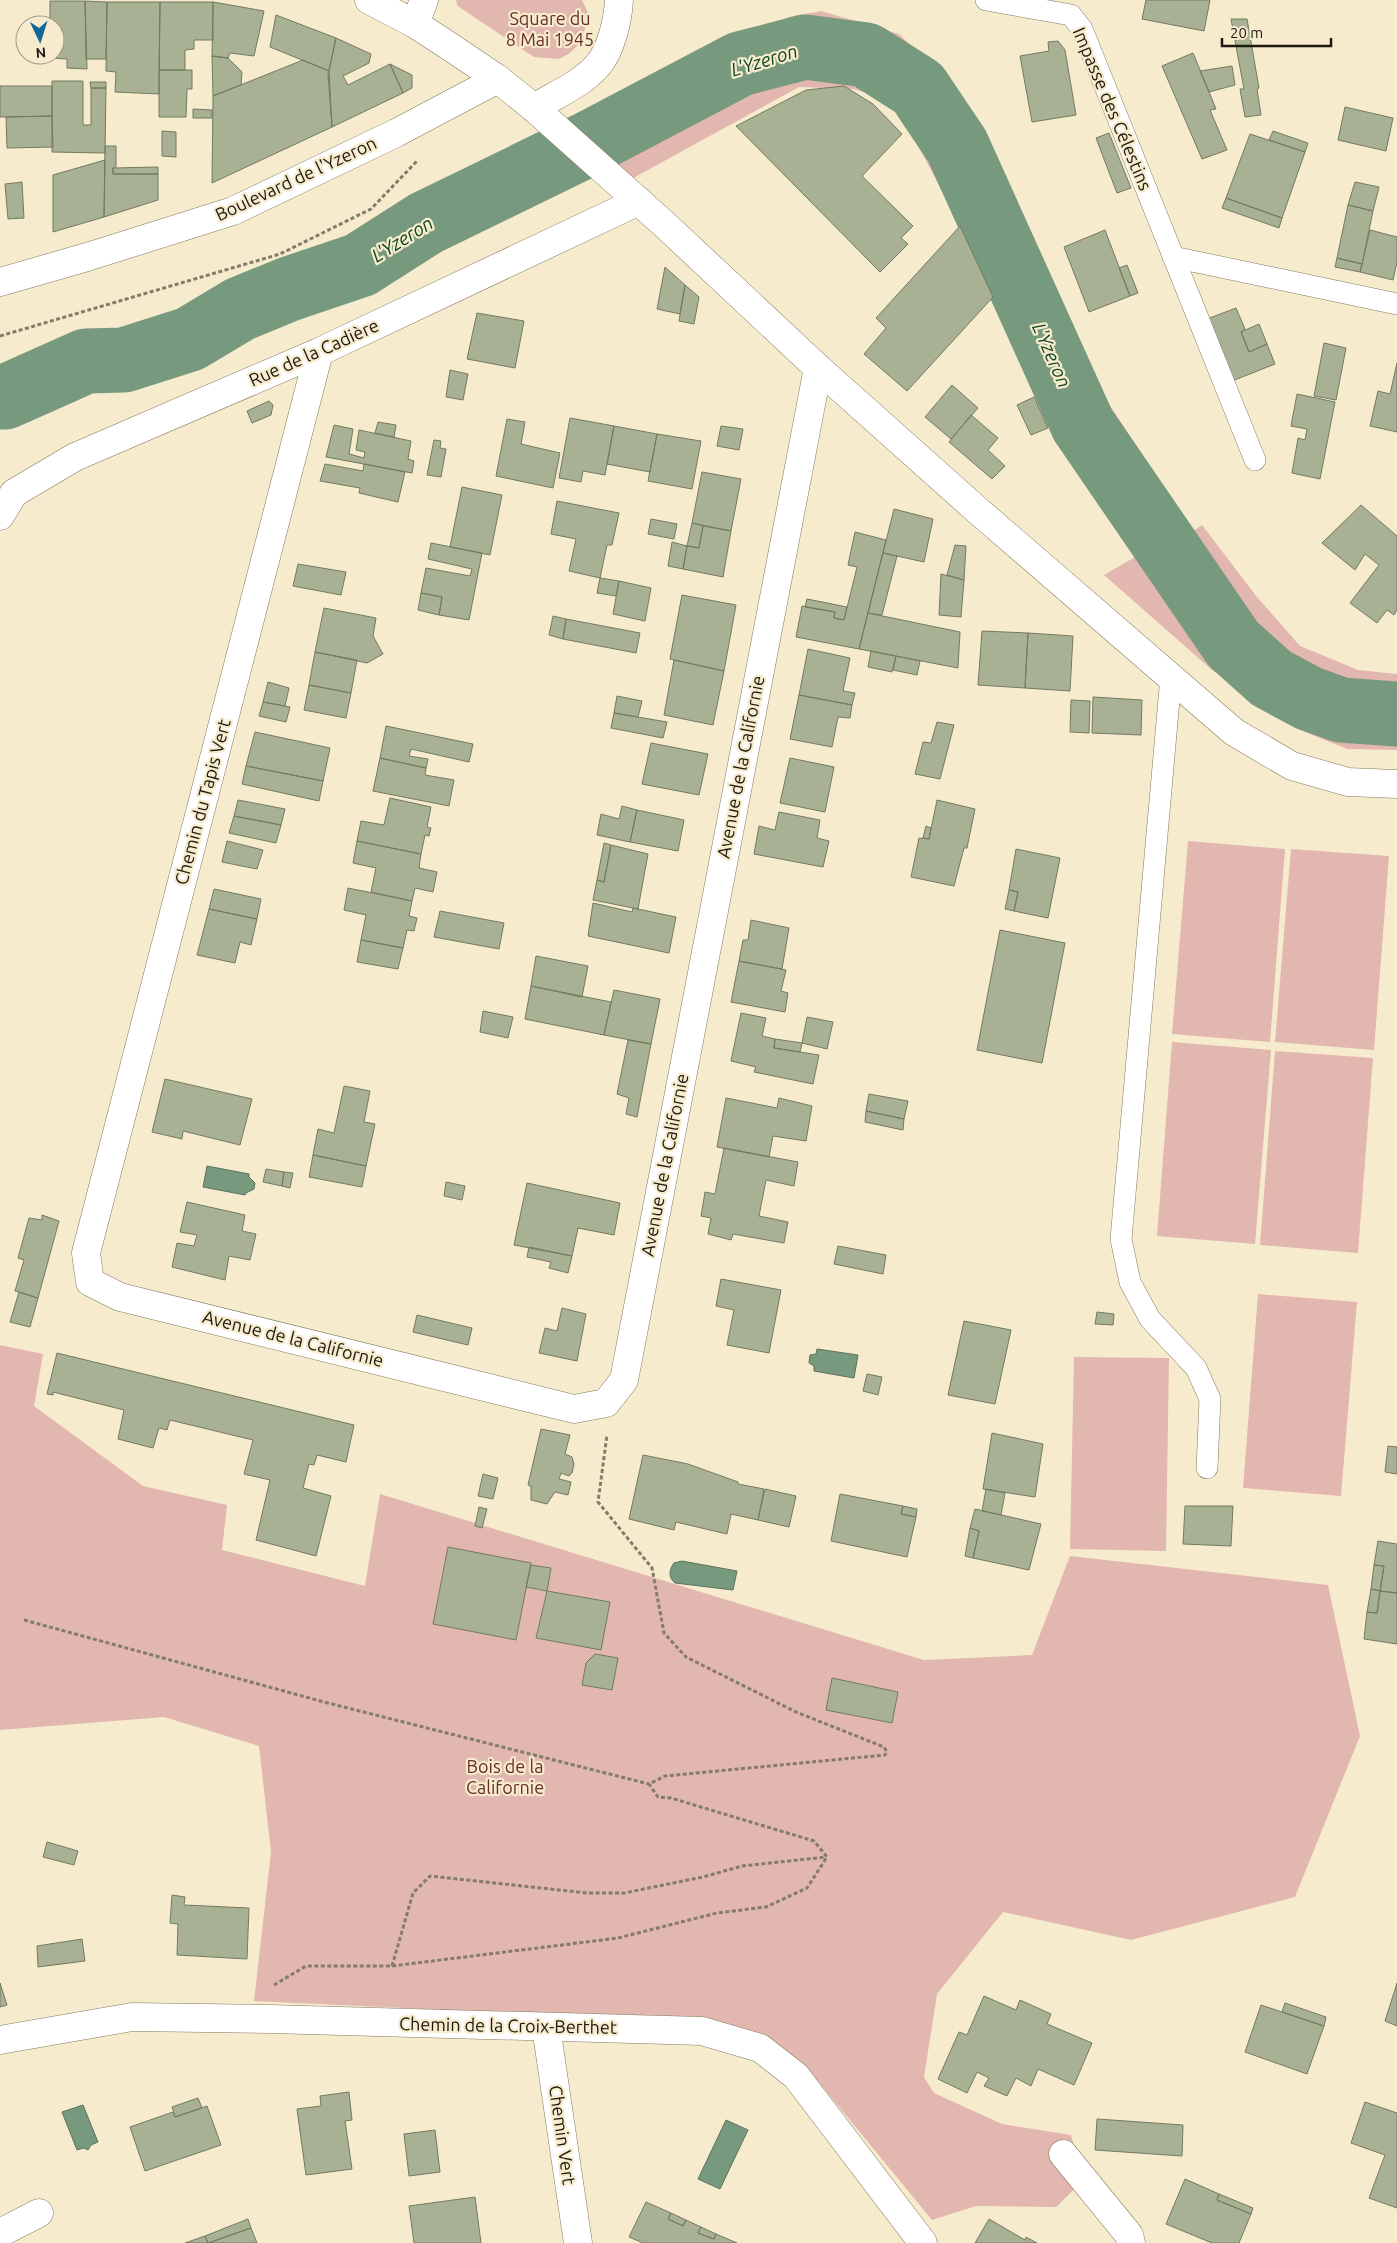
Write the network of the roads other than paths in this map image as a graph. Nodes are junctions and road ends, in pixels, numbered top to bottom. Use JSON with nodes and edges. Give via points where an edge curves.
{"nodes":[{"id":1,"x":369,"y":0,"type":"edge"},
{"id":2,"x":619,"y":0,"type":"edge"},
{"id":3,"x":986,"y":0,"type":"edge"},
{"id":4,"x":419,"y":12,"type":"edge"},
{"id":5,"x":498,"y":79,"type":"junction"},
{"id":6,"x":544,"y":116,"type":"junction"},
{"id":7,"x":630,"y":193,"type":"junction"},
{"id":8,"x":1173,"y":257,"type":"junction"},
{"id":9,"x":0,"y":282,"type":"edge"},
{"id":10,"x":1397,"y":304,"type":"edge"},
{"id":11,"x":319,"y":352,"type":"junction"},
{"id":12,"x":818,"y":368,"type":"junction"},
{"id":13,"x":1254,"y":460,"type":"dead end"},
{"id":14,"x":7,"y":492,"type":"edge"},
{"id":15,"x":0,"y":516,"type":"edge"},
{"id":16,"x":1171,"y":678,"type":"junction"},
{"id":17,"x":1397,"y":784,"type":"edge"},
{"id":18,"x":86,"y":1253,"type":"joint"},
{"id":19,"x":1207,"y":1468,"type":"dead end"},
{"id":20,"x":546,"y":2027,"type":"junction"},
{"id":21,"x":0,"y":2040,"type":"edge"},
{"id":22,"x":1063,"y":2154,"type":"dead end"},
{"id":23,"x":39,"y":2213,"type":"dead end"},
{"id":24,"x":0,"y":2233,"type":"edge"},
{"id":25,"x":578,"y":2243,"type":"edge"},
{"id":26,"x":922,"y":2243,"type":"edge"},
{"id":27,"x":1130,"y":2243,"type":"edge"}],
"edges":[{"from":1,"to":4,"type":"street"},
{"from":2,"to":6,"type":"street","via":[[610,43],[598,65]]},
{"from":3,"to":8,"type":"lane","name":"Impasse des Célestins","via":[[1071,15],[1082,30]]},
{"from":4,"to":5,"type":"street"},
{"from":5,"to":6,"type":"street"},
{"from":5,"to":9,"type":"street","name":"Boulevard de l'Yzeron","via":[[396,133],[233,212]]},
{"from":6,"to":7,"type":"street"},
{"from":7,"to":11,"type":"street","name":"Rue de la Cadière"},
{"from":7,"to":12,"type":"street"},
{"from":8,"to":10,"type":"lane"},
{"from":8,"to":13,"type":"lane","name":"Impasse des Célestins"},
{"from":11,"to":14,"type":"street","name":"Rue de la Cadière","via":[[75,457]]},
{"from":11,"to":18,"type":"street","name":"Chemin du Tapis Vert"},
{"from":12,"to":16,"type":"street"},
{"from":12,"to":18,"type":"street","name":"Avenue de la Californie","via":[[624,1380],[606,1403],[574,1409],[120,1297],[90,1282]]},
{"from":14,"to":15,"type":"street","name":"Rue de la Cadière"},
{"from":16,"to":17,"type":"street","via":[[1234,732],[1292,766],[1348,782]]},
{"from":16,"to":19,"type":"lane","via":[[1121,1239],[1130,1282],[1150,1319],[1196,1368],[1210,1399]]},
{"from":20,"to":21,"type":"street","name":"Chemin de la Croix-Berthet","via":[[132,2017]]},
{"from":20,"to":25,"type":"street","name":"Chemin Vert"},
{"from":20,"to":26,"type":"street","name":"Chemin de la Croix-Berthet","via":[[702,2031],[760,2048],[796,2076]]},
{"from":22,"to":27,"type":"street","via":[[1129,2235]]},
{"from":23,"to":24,"type":"street"}]}
